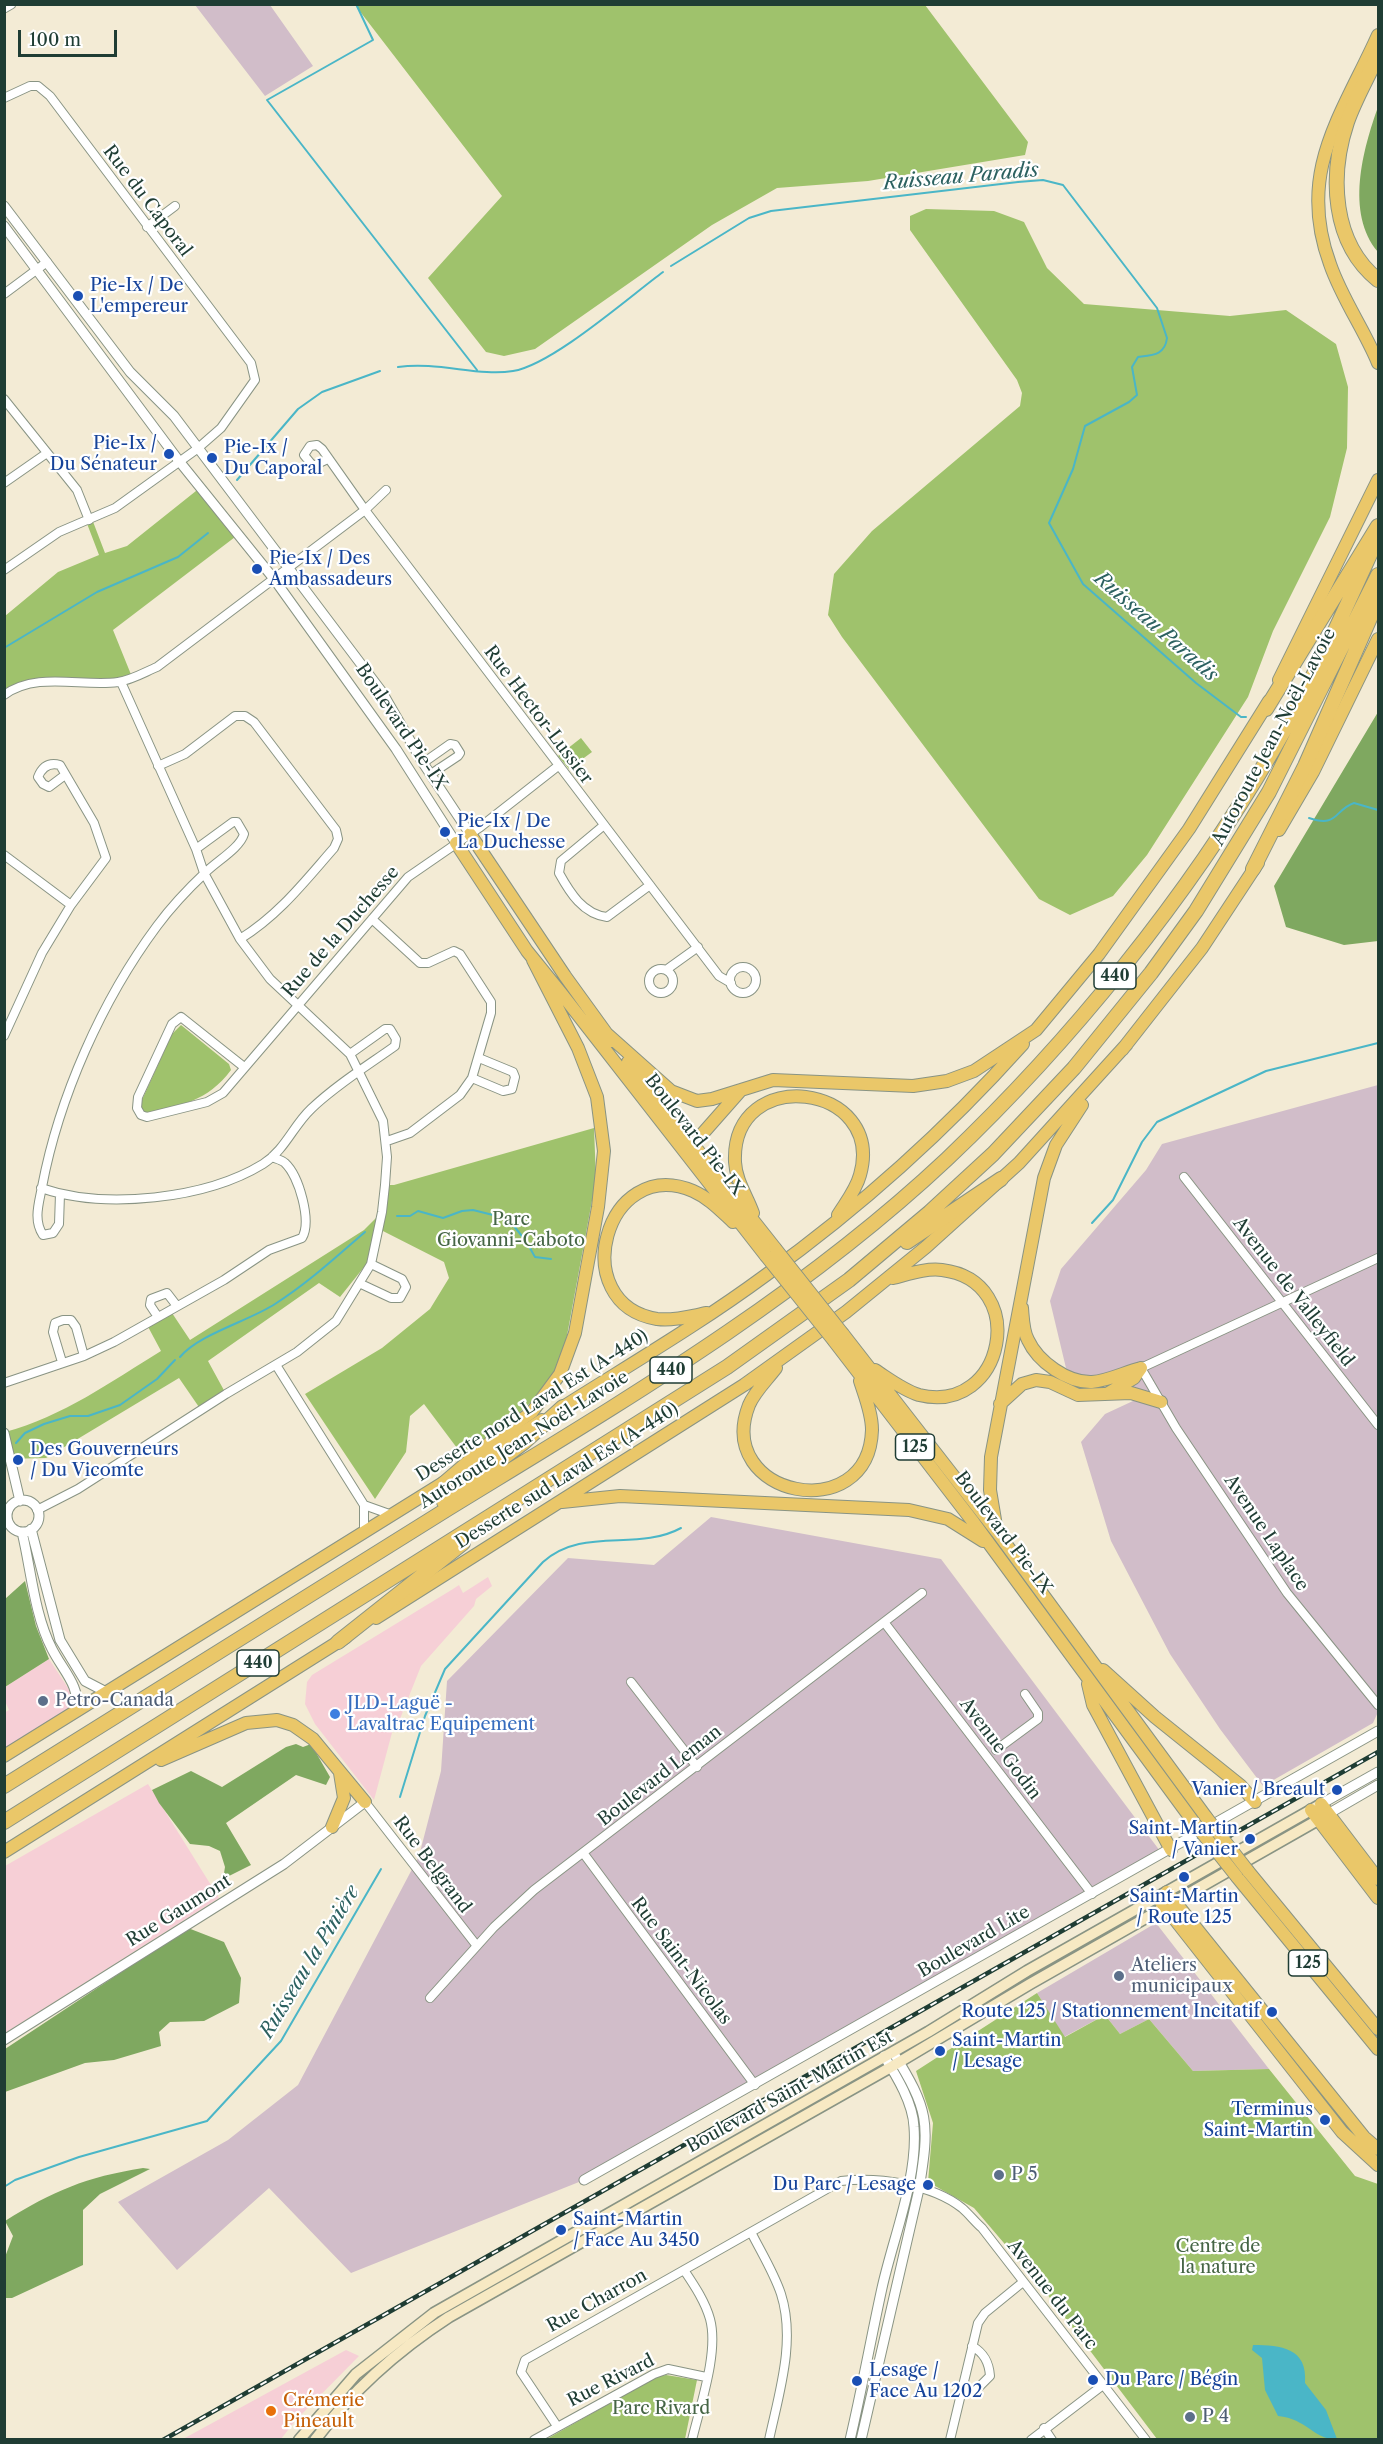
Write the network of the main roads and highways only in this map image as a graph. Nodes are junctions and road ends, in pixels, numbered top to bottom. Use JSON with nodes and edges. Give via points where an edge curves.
{"nodes":[{"id":1,"x":1378,"y":35,"type":"edge"},
{"id":2,"x":1378,"y":55,"type":"edge"},
{"id":3,"x":1378,"y":280,"type":"edge"},
{"id":4,"x":1378,"y":363,"type":"edge"},
{"id":5,"x":1378,"y":480,"type":"edge"},
{"id":6,"x":1378,"y":526,"type":"edge"},
{"id":7,"x":1378,"y":537,"type":"edge"},
{"id":8,"x":1378,"y":575,"type":"edge"},
{"id":9,"x":1378,"y":600,"type":"edge"},
{"id":10,"x":1378,"y":639,"type":"edge"},
{"id":11,"x":1266,"y":709,"type":"junction"},
{"id":12,"x":470,"y":834,"type":"road end"},
{"id":13,"x":456,"y":843,"type":"road end"},
{"id":14,"x":1253,"y":869,"type":"junction"},
{"id":15,"x":507,"y":890,"type":"junction"},
{"id":16,"x":491,"y":897,"type":"junction"},
{"id":17,"x":533,"y":960,"type":"junction"},
{"id":18,"x":1036,"y":1030,"type":"junction"},
{"id":19,"x":607,"y":1034,"type":"junction"},
{"id":20,"x":1127,"y":1044,"type":"junction"},
{"id":21,"x":742,"y":1089,"type":"junction"},
{"id":22,"x":690,"y":1148,"type":"junction"},
{"id":23,"x":1001,"y":1179,"type":"junction"},
{"id":24,"x":758,"y":1226,"type":"junction"},
{"id":25,"x":830,"y":1226,"type":"junction"},
{"id":26,"x":768,"y":1251,"type":"junction"},
{"id":27,"x":855,"y":1275,"type":"junction"},
{"id":28,"x":888,"y":1278,"type":"junction"},
{"id":29,"x":1021,"y":1295,"type":"junction"},
{"id":30,"x":715,"y":1311,"type":"junction"},
{"id":31,"x":786,"y":1356,"type":"junction"},
{"id":32,"x":862,"y":1368,"type":"junction"},
{"id":33,"x":1107,"y":1394,"type":"junction"},
{"id":34,"x":1161,"y":1402,"type":"road end"},
{"id":35,"x":1000,"y":1404,"type":"junction"},
{"id":36,"x":563,"y":1407,"type":"junction"},
{"id":37,"x":443,"y":1483,"type":"junction"},
{"id":38,"x":561,"y":1502,"type":"junction"},
{"id":39,"x":511,"y":1503,"type":"junction"},
{"id":40,"x":997,"y":1532,"type":"junction"},
{"id":41,"x":989,"y":1544,"type":"junction"},
{"id":42,"x":378,"y":1552,"type":"junction"},
{"id":43,"x":338,"y":1642,"type":"junction"},
{"id":44,"x":1086,"y":1655,"type":"junction"},
{"id":45,"x":1086,"y":1677,"type":"junction"},
{"id":46,"x":4,"y":1756,"type":"edge"},
{"id":47,"x":340,"y":1772,"type":"junction"},
{"id":48,"x":130,"y":1773,"type":"junction"},
{"id":49,"x":4,"y":1786,"type":"edge"},
{"id":50,"x":365,"y":1802,"type":"road end"},
{"id":51,"x":1255,"y":1802,"type":"road end"},
{"id":52,"x":1319,"y":1812,"type":"junction"},
{"id":53,"x":1200,"y":1821,"type":"junction"},
{"id":54,"x":4,"y":1822,"type":"edge"},
{"id":55,"x":332,"y":1827,"type":"road end"},
{"id":56,"x":1171,"y":1850,"type":"road end"},
{"id":57,"x":4,"y":1852,"type":"edge"},
{"id":58,"x":1242,"y":1874,"type":"junction"},
{"id":59,"x":1378,"y":1879,"type":"edge"},
{"id":60,"x":1378,"y":1898,"type":"edge"},
{"id":61,"x":1166,"y":1900,"type":"junction"},
{"id":62,"x":1378,"y":2029,"type":"edge"},
{"id":63,"x":1378,"y":2049,"type":"edge"},
{"id":64,"x":1378,"y":2149,"type":"edge"},
{"id":65,"x":1378,"y":2165,"type":"edge"},
{"id":66,"x":299,"y":2439,"type":"edge"},
{"id":67,"x":315,"y":2439,"type":"edge"}],
"edges":[{"from":1,"to":4,"type":"main road","via":[[1334,125],[1318,195],[1330,265]]},
{"from":2,"to":3,"type":"highway","via":[[1347,123],[1337,182],[1347,240],[1356,257]]},
{"from":5,"to":11,"type":"main road"},
{"from":6,"to":11,"type":"highway"},
{"from":7,"to":42,"type":"highway","name":"Autoroute Jean-Noël-Lavoie","number":"440","via":[[1298,705],[1221,833],[1100,993],[991,1116],[872,1224],[756,1314]]},
{"from":8,"to":27,"type":"highway","name":"Autoroute Jean-Noël-Lavoie","number":"440","via":[[1261,808],[1206,897],[1152,973],[1074,1068],[1007,1140]]},
{"from":9,"to":14,"type":"highway","via":[[1305,766]]},
{"from":10,"to":14,"type":"main road","via":[[1313,772]]},
{"from":11,"to":18,"type":"main road","via":[[1141,899]]},
{"from":12,"to":15,"type":"main road","name":"Boulevard Pie-IX"},
{"from":13,"to":16,"type":"main road","name":"Boulevard Pie-IX"},
{"from":14,"to":20,"type":"main road","via":[[1202,948]]},
{"from":15,"to":16,"type":"main road","via":[[496,890]]},
{"from":15,"to":19,"type":"main road","name":"Boulevard Pie-IX"},
{"from":16,"to":17,"type":"main road","name":"Boulevard Pie-IX"},
{"from":17,"to":22,"type":"main road","name":"Boulevard Pie-IX"},
{"from":17,"to":37,"type":"main road","via":[[583,1060],[597,1098],[604,1151],[598,1207],[575,1333],[560,1374],[532,1412]]},
{"from":18,"to":21,"type":"main road","via":[[974,1071],[939,1083],[897,1086],[783,1079],[762,1081]]},
{"from":18,"to":25,"type":"main road","name":"Desserte nord Laval Est (A-440)","via":[[948,1121]]},
{"from":19,"to":21,"type":"main road","via":[[680,1097],[702,1101]]},
{"from":19,"to":22,"type":"main road","name":"Boulevard Pie-IX"},
{"from":20,"to":23,"type":"main road","name":"Desserte sud Laval Est (A-440)","via":[[1038,1144]]},
{"from":20,"to":29,"type":"main road","via":[[1053,1152],[1040,1195]]},
{"from":21,"to":22,"type":"main road"},
{"from":22,"to":24,"type":"main road","name":"Boulevard Pie-IX"},
{"from":22,"to":26,"type":"main road","name":"Boulevard Pie-IX","number":"125"},
{"from":23,"to":27,"type":"highway"},
{"from":23,"to":28,"type":"main road","name":"Desserte sud Laval Est (A-440)"},
{"from":24,"to":25,"type":"main road","via":[[737,1175],[738,1138],[746,1122],[763,1106],[800,1095],[824,1100],[839,1109],[852,1124],[861,1144],[858,1182]]},
{"from":24,"to":26,"type":"main road","name":"Boulevard Pie-IX"},
{"from":25,"to":30,"type":"main road","name":"Desserte nord Laval Est (A-440)"},
{"from":26,"to":30,"type":"main road","via":[[712,1203],[689,1190],[653,1189],[620,1208],[607,1233],[603,1254],[607,1275],[621,1299],[642,1314],[658,1319]]},
{"from":26,"to":32,"type":"main road","name":"Boulevard Pie-IX","number":"125","bridge":true},
{"from":27,"to":39,"type":"highway","name":"Autoroute Jean-Noël-Lavoie","number":"440","via":[[727,1367]]},
{"from":28,"to":31,"type":"main road","name":"Desserte sud Laval Est (A-440)"},
{"from":28,"to":32,"type":"main road","via":[[933,1270],[949,1271],[971,1280],[992,1304],[998,1346],[980,1378],[959,1392],[944,1396],[912,1392]]},
{"from":29,"to":33,"type":"main road","via":[[1030,1345],[1066,1376],[1094,1382],[1142,1368],[1134,1378]]},
{"from":29,"to":35,"type":"main road"},
{"from":30,"to":36,"type":"main road","name":"Desserte nord Laval Est (A-440)"},
{"from":31,"to":32,"type":"main road","via":[[754,1396],[746,1415],[745,1432],[750,1453],[762,1473],[796,1491],[821,1491],[835,1486],[854,1472],[866,1454],[872,1423]]},
{"from":31,"to":38,"type":"main road","name":"Desserte sud Laval Est (A-440)"},
{"from":32,"to":40,"type":"main road","name":"Boulevard Pie-IX"},
{"from":32,"to":41,"type":"main road","name":"Boulevard Pie-IX","number":"125"},
{"from":33,"to":34,"type":"main road","via":[[1135,1394]]},
{"from":33,"to":35,"type":"main road","via":[[1078,1395],[1036,1380],[1022,1384]]},
{"from":35,"to":40,"type":"main road","via":[[989,1481]]},
{"from":36,"to":37,"type":"main road","name":"Desserte nord Laval Est (A-440)"},
{"from":36,"to":42,"type":"highway","via":[[524,1443]]},
{"from":37,"to":46,"type":"main road","name":"Desserte nord Laval Est (A-440)"},
{"from":38,"to":41,"type":"main road","via":[[629,1496],[909,1510],[948,1520]]},
{"from":38,"to":43,"type":"main road","name":"Desserte sud Laval Est (A-440)"},
{"from":39,"to":43,"type":"highway"},
{"from":39,"to":54,"type":"highway","name":"Autoroute Jean-Noël-Lavoie","number":"440"},
{"from":40,"to":44,"type":"main road","name":"Boulevard Pie-IX","number":"125"},
{"from":41,"to":45,"type":"main road","name":"Boulevard Pie-IX","number":"125"},
{"from":42,"to":49,"type":"highway","name":"Autoroute Jean-Noël-Lavoie","number":"440"},
{"from":43,"to":48,"type":"main road","name":"Desserte sud Laval Est (A-440)"},
{"from":44,"to":51,"type":"main road"},
{"from":44,"to":53,"type":"main road","name":"Boulevard Pie-IX","number":"125"},
{"from":45,"to":53,"type":"main road","name":"Boulevard Pie-IX","number":"125"},
{"from":45,"to":56,"type":"main road","via":[[1093,1705]]},
{"from":47,"to":48,"type":"main road","via":[[304,1731],[289,1723],[266,1719],[238,1726]]},
{"from":47,"to":50,"type":"main road"},
{"from":47,"to":55,"type":"main road","via":[[344,1798]]},
{"from":48,"to":57,"type":"main road","name":"Desserte sud Laval Est (A-440)"},
{"from":52,"to":59,"type":"main road"},
{"from":52,"to":60,"type":"main road"},
{"from":52,"to":61,"type":"main road","name":"Boulevard Saint-Martin Est"},
{"from":53,"to":58,"type":"main road","name":"Boulevard Pie-IX","number":"125","bridge":true},
{"from":58,"to":62,"type":"main road","name":"Boulevard Pie-IX","number":"125"},
{"from":58,"to":63,"type":"main road","name":"Boulevard Pie-IX","number":"125"},
{"from":61,"to":64,"type":"main road"},
{"from":61,"to":65,"type":"main road","via":[[1342,2132]]},
{"from":61,"to":66,"type":"main road","name":"Boulevard Saint-Martin Est","via":[[1027,1971],[434,2313],[356,2373]]},
{"from":61,"to":67,"type":"main road","name":"Boulevard Saint-Martin Est","via":[[895,2065],[440,2323],[373,2375]]}]}
